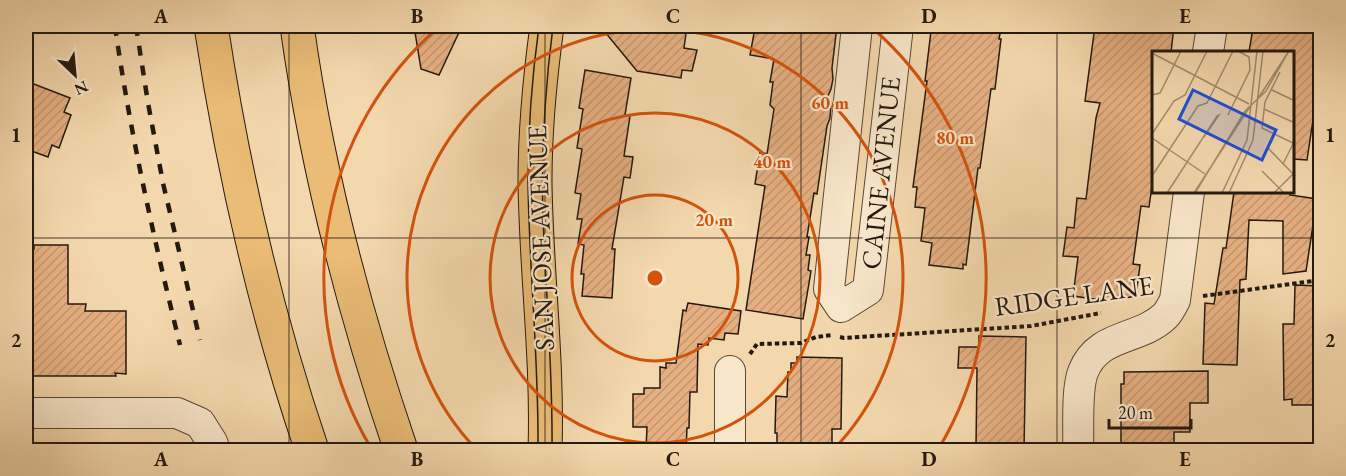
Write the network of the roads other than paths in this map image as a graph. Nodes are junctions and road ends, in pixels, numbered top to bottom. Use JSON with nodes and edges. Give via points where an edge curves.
{"nodes":[{"id":1,"x":211,"y":26,"type":"edge"},
{"id":2,"x":297,"y":26,"type":"edge"},
{"id":3,"x":547,"y":26,"type":"edge"},
{"id":4,"x":857,"y":26,"type":"edge"},
{"id":5,"x":898,"y":26,"type":"edge"},
{"id":6,"x":1212,"y":26,"type":"edge"},
{"id":7,"x":1208,"y":51,"type":"edge"},
{"id":8,"x":1189,"y":194,"type":"edge"},
{"id":9,"x":737,"y":367,"type":"road end"},
{"id":10,"x":26,"y":413,"type":"edge"},
{"id":11,"x":215,"y":450,"type":"edge"},
{"id":12,"x":312,"y":450,"type":"edge"},
{"id":13,"x":401,"y":450,"type":"edge"},
{"id":14,"x":545,"y":450,"type":"edge"},
{"id":15,"x":730,"y":450,"type":"edge"},
{"id":16,"x":1078,"y":450,"type":"edge"}],
"edges":[{"from":1,"to":12,"type":"main road","via":[[230,141],[256,259]]},
{"from":2,"to":13,"type":"main road","via":[[335,226],[366,342]]},
{"from":3,"to":14,"type":"main road","name":"SAN JOSE AVENUE","via":[[537,100],[535,180]]},
{"from":4,"to":5,"type":"street","name":"CAINE AVENUE","via":[[828,289],[841,307],[868,290]]},
{"from":6,"to":7,"type":"street"},
{"from":8,"to":16,"type":"street","via":[[1175,300],[1166,315],[1154,324],[1101,347],[1089,358],[1079,391]]},
{"from":9,"to":15,"type":"street"},
{"from":10,"to":11,"type":"street","via":[[177,413],[200,423]]}]}
